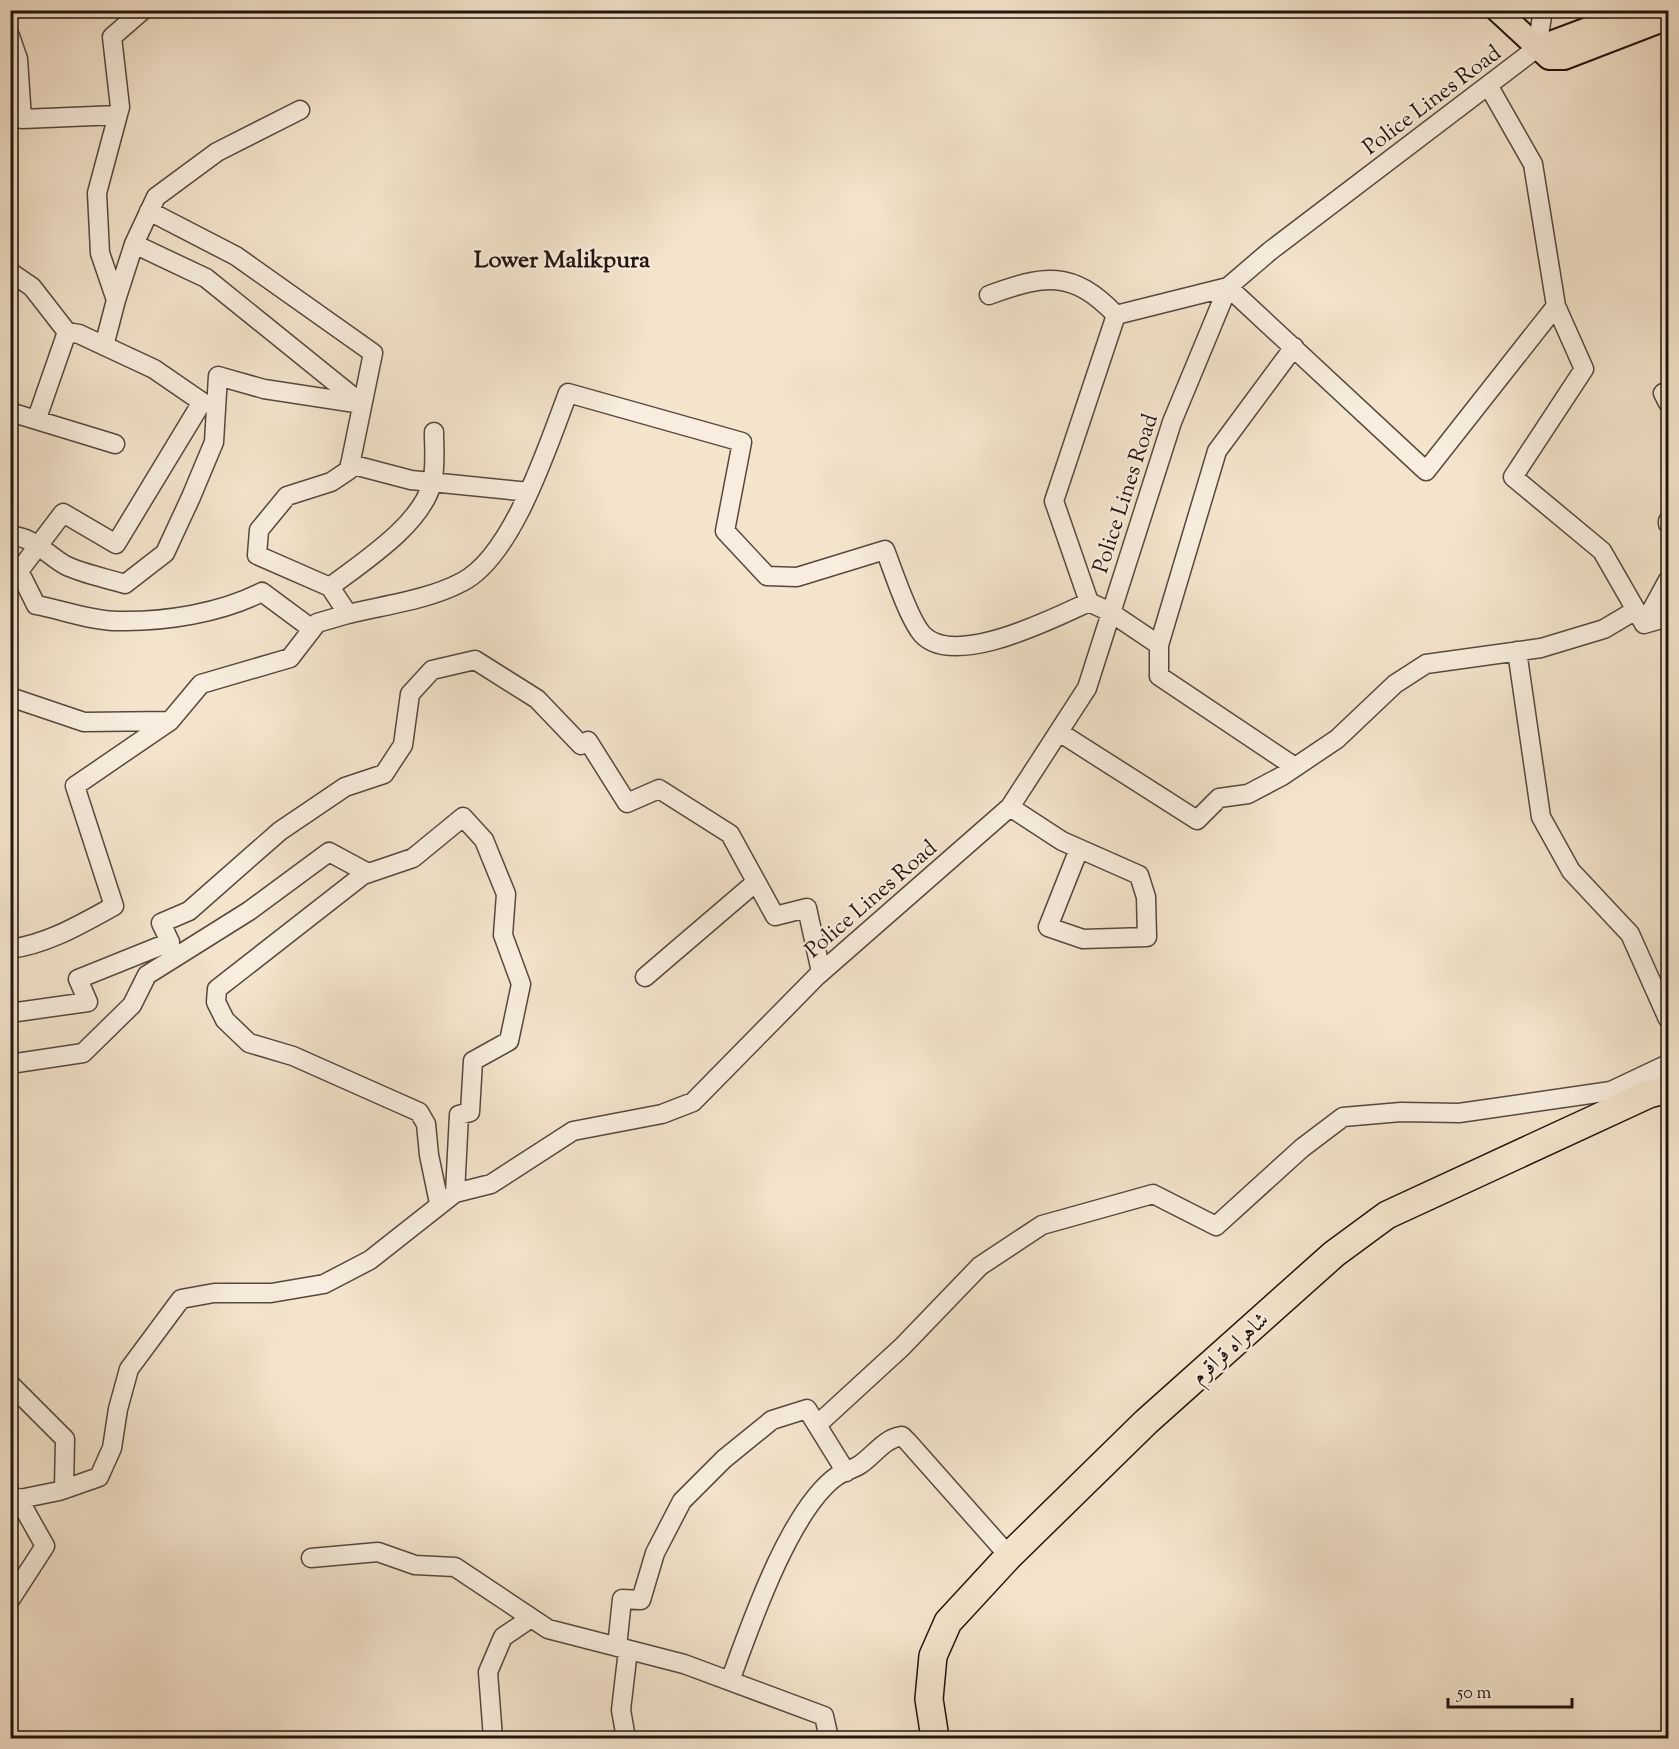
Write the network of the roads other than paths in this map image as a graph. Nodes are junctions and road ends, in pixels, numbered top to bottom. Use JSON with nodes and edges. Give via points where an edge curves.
{"nodes":[{"id":1,"x":142,"y":10,"type":"edge"},
{"id":2,"x":1497,"y":10,"type":"edge"},
{"id":3,"x":1543,"y":10,"type":"edge"},
{"id":4,"x":1638,"y":10,"type":"edge"},
{"id":5,"x":1668,"y":18,"type":"edge"},
{"id":6,"x":10,"y":36,"type":"edge"},
{"id":7,"x":1537,"y":48,"type":"junction"},
{"id":8,"x":1488,"y":85,"type":"junction"},
{"id":9,"x":300,"y":110,"type":"dead end"},
{"id":10,"x":117,"y":115,"type":"junction"},
{"id":11,"x":149,"y":211,"type":"junction"},
{"id":12,"x":134,"y":244,"type":"junction"},
{"id":13,"x":10,"y":272,"type":"edge"},
{"id":14,"x":1228,"y":287,"type":"junction"},
{"id":15,"x":989,"y":295,"type":"dead end"},
{"id":16,"x":116,"y":300,"type":"junction"},
{"id":17,"x":1556,"y":306,"type":"junction"},
{"id":18,"x":1116,"y":315,"type":"junction"},
{"id":19,"x":67,"y":333,"type":"junction"},
{"id":20,"x":104,"y":346,"type":"junction"},
{"id":21,"x":1294,"y":347,"type":"junction"},
{"id":22,"x":1668,"y":391,"type":"edge"},
{"id":23,"x":362,"y":404,"type":"junction"},
{"id":24,"x":1668,"y":404,"type":"edge"},
{"id":25,"x":10,"y":412,"type":"edge"},
{"id":26,"x":37,"y":418,"type":"junction"},
{"id":27,"x":434,"y":432,"type":"dead end"},
{"id":28,"x":116,"y":444,"type":"dead end"},
{"id":29,"x":350,"y":464,"type":"junction"},
{"id":30,"x":433,"y":482,"type":"junction"},
{"id":31,"x":529,"y":492,"type":"junction"},
{"id":32,"x":10,"y":537,"type":"edge"},
{"id":33,"x":38,"y":546,"type":"junction"},
{"id":34,"x":1668,"y":580,"type":"edge"},
{"id":35,"x":330,"y":587,"type":"junction"},
{"id":36,"x":1089,"y":602,"type":"junction"},
{"id":37,"x":1110,"y":612,"type":"junction"},
{"id":38,"x":348,"y":614,"type":"junction"},
{"id":39,"x":1640,"y":617,"type":"junction"},
{"id":40,"x":1668,"y":617,"type":"edge"},
{"id":41,"x":312,"y":629,"type":"junction"},
{"id":42,"x":1159,"y":645,"type":"junction"},
{"id":43,"x":1517,"y":651,"type":"junction"},
{"id":44,"x":10,"y":697,"type":"edge"},
{"id":45,"x":170,"y":722,"type":"junction"},
{"id":46,"x":1059,"y":732,"type":"junction"},
{"id":47,"x":1295,"y":767,"type":"junction"},
{"id":48,"x":1010,"y":807,"type":"junction"},
{"id":49,"x":1079,"y":849,"type":"junction"},
{"id":50,"x":368,"y":873,"type":"junction"},
{"id":51,"x":756,"y":882,"type":"junction"},
{"id":52,"x":10,"y":949,"type":"edge"},
{"id":53,"x":821,"y":972,"type":"junction"},
{"id":54,"x":645,"y":977,"type":"dead end"},
{"id":55,"x":10,"y":1013,"type":"edge"},
{"id":56,"x":1668,"y":1018,"type":"edge"},
{"id":57,"x":10,"y":1064,"type":"edge"},
{"id":58,"x":1668,"y":1064,"type":"edge"},
{"id":59,"x":1668,"y":1089,"type":"edge"},
{"id":60,"x":455,"y":1193,"type":"junction"},
{"id":61,"x":439,"y":1203,"type":"junction"},
{"id":62,"x":10,"y":1384,"type":"edge"},
{"id":63,"x":817,"y":1425,"type":"junction"},
{"id":64,"x":846,"y":1472,"type":"junction"},
{"id":65,"x":64,"y":1489,"type":"junction"},
{"id":66,"x":14,"y":1500,"type":"edge"},
{"id":67,"x":1009,"y":1556,"type":"junction"},
{"id":68,"x":310,"y":1558,"type":"dead end"},
{"id":69,"x":10,"y":1600,"type":"edge"},
{"id":70,"x":531,"y":1618,"type":"junction"},
{"id":71,"x":623,"y":1648,"type":"junction"},
{"id":72,"x":730,"y":1681,"type":"junction"},
{"id":73,"x":493,"y":1738,"type":"edge"},
{"id":74,"x":626,"y":1738,"type":"edge"},
{"id":75,"x":829,"y":1738,"type":"edge"},
{"id":76,"x":935,"y":1738,"type":"edge"}],
"edges":[{"from":1,"to":10,"type":"street","via":[[112,38],[120,107]]},
{"from":2,"to":7,"type":"main road"},
{"from":3,"to":7,"type":"street"},
{"from":4,"to":7,"type":"main road"},
{"from":5,"to":7,"type":"main road","via":[[1564,58],[1550,58]]},
{"from":6,"to":10,"type":"street","via":[[18,59],[22,119]]},
{"from":7,"to":8,"type":"street","name":"Police Lines Road"},
{"from":8,"to":14,"type":"street","name":"Police Lines Road"},
{"from":8,"to":17,"type":"street","via":[[1533,164]]},
{"from":9,"to":11,"type":"street","via":[[217,152],[156,197]]},
{"from":10,"to":16,"type":"street","via":[[97,193],[100,253]]},
{"from":11,"to":12,"type":"street"},
{"from":11,"to":23,"type":"street","via":[[236,256],[373,353]]},
{"from":12,"to":16,"type":"street"},
{"from":12,"to":23,"type":"street","via":[[206,278]]},
{"from":13,"to":19,"type":"street","via":[[32,287]]},
{"from":14,"to":18,"type":"street"},
{"from":14,"to":21,"type":"street"},
{"from":14,"to":37,"type":"street","name":"Police Lines Road","via":[[1172,422]]},
{"from":15,"to":18,"type":"street","via":[[1026,281],[1047,279],[1072,283],[1096,295]]},
{"from":16,"to":20,"type":"street"},
{"from":17,"to":21,"type":"street","via":[[1426,471]]},
{"from":17,"to":39,"type":"street","via":[[1584,369],[1513,477],[1602,551]]},
{"from":18,"to":36,"type":"street","via":[[1054,501]]},
{"from":19,"to":20,"type":"street","via":[[79,334]]},
{"from":19,"to":26,"type":"street"},
{"from":20,"to":33,"type":"street","via":[[154,369],[202,402],[116,544],[63,513]]},
{"from":21,"to":42,"type":"street","via":[[1217,451]]},
{"from":22,"to":24,"type":"street","via":[[1663,393]]},
{"from":23,"to":29,"type":"street"},
{"from":23,"to":33,"type":"street","via":[[264,389],[218,376],[214,442],[165,553],[125,584],[66,566]]},
{"from":25,"to":26,"type":"street"},
{"from":26,"to":28,"type":"street"},
{"from":27,"to":30,"type":"street"},
{"from":29,"to":30,"type":"street"},
{"from":29,"to":35,"type":"street","via":[[349,470],[331,482],[287,496],[259,530],[257,555]]},
{"from":30,"to":31,"type":"street"},
{"from":30,"to":35,"type":"street","via":[[421,510]]},
{"from":31,"to":36,"type":"street","via":[[568,393],[742,442],[725,531],[767,576],[797,577],[885,550],[919,631],[936,645],[984,642],[1031,628]]},
{"from":31,"to":38,"type":"street","via":[[492,558],[465,581],[443,592]]},
{"from":32,"to":33,"type":"street"},
{"from":33,"to":41,"type":"street","via":[[19,571],[36,605],[128,621],[171,618],[243,602],[262,592]]},
{"from":34,"to":39,"type":"street"},
{"from":35,"to":38,"type":"street"},
{"from":36,"to":37,"type":"street"},
{"from":37,"to":42,"type":"street"},
{"from":37,"to":46,"type":"street","name":"Police Lines Road","via":[[1087,688]]},
{"from":38,"to":41,"type":"street","via":[[317,623]]},
{"from":39,"to":40,"type":"street"},
{"from":39,"to":43,"type":"street","via":[[1541,648]]},
{"from":41,"to":45,"type":"street","via":[[290,658],[201,684]]},
{"from":42,"to":47,"type":"street","via":[[1159,676]]},
{"from":43,"to":47,"type":"street","via":[[1426,664],[1395,684],[1337,739]]},
{"from":43,"to":56,"type":"street","via":[[1541,817],[1571,871],[1630,934]]},
{"from":44,"to":45,"type":"street","via":[[84,722]]},
{"from":45,"to":52,"type":"street","via":[[75,786],[114,906],[74,928],[30,946]]},
{"from":46,"to":47,"type":"street","via":[[1197,820],[1219,798],[1248,794]]},
{"from":46,"to":48,"type":"street","name":"Police Lines Road"},
{"from":48,"to":49,"type":"street"},
{"from":48,"to":53,"type":"street","name":"Police Lines Road"},
{"from":49,"to":49,"type":"street","via":[[1048,927],[1083,939],[1147,937],[1146,897],[1139,875]]},
{"from":50,"to":57,"type":"street","via":[[329,852],[249,910],[147,975],[132,1005],[83,1053]]},
{"from":50,"to":60,"type":"street","via":[[413,858],[464,817],[484,840],[506,894],[503,935],[521,984],[509,1041],[473,1061],[470,1112],[459,1114]]},
{"from":50,"to":61,"type":"street","via":[[218,989],[216,1002],[225,1020],[249,1043],[293,1056],[419,1112],[426,1124]]},
{"from":51,"to":53,"type":"street","via":[[774,916],[807,908]]},
{"from":51,"to":54,"type":"street"},
{"from":51,"to":55,"type":"street","via":[[730,834],[659,789],[627,803],[588,741],[581,745],[537,699],[475,660],[432,670],[410,694],[402,745],[384,774],[345,787],[280,831],[189,911],[161,923],[170,942],[78,979],[88,1002]]},
{"from":53,"to":60,"type":"street","name":"Police Lines Road","via":[[693,1102],[662,1114],[573,1131],[491,1184]]},
{"from":58,"to":63,"type":"street","via":[[1611,1091],[1459,1113],[1343,1117],[1302,1148],[1216,1226],[1153,1194],[1042,1225],[980,1266],[902,1347]]},
{"from":59,"to":67,"type":"highway","name":"شاہراہ قراقرم","via":[[1619,1107],[1387,1215],[1334,1254],[1146,1422]]},
{"from":60,"to":61,"type":"street","name":"Police Lines Road"},
{"from":61,"to":65,"type":"street","name":"Police Lines Road","via":[[370,1260],[324,1284],[271,1293],[214,1293],[181,1299],[129,1369],[112,1448],[99,1477]]},
{"from":62,"to":65,"type":"street","via":[[65,1439]]},
{"from":63,"to":64,"type":"street"},
{"from":63,"to":71,"type":"street","via":[[807,1409],[772,1420],[724,1459],[682,1502],[655,1553],[641,1600],[622,1599]]},
{"from":64,"to":67,"type":"street","via":[[892,1437],[902,1436]]},
{"from":64,"to":72,"type":"street","via":[[836,1476],[803,1511],[755,1614]]},
{"from":65,"to":66,"type":"street","name":"Police Lines Road"},
{"from":66,"to":69,"type":"street","via":[[45,1546]]},
{"from":67,"to":76,"type":"highway","name":"شاہراہ قراقرم","via":[[948,1622],[933,1656],[929,1699]]},
{"from":68,"to":70,"type":"street","via":[[378,1552],[415,1565],[455,1567]]},
{"from":70,"to":71,"type":"street","via":[[548,1629]]},
{"from":70,"to":73,"type":"street","via":[[503,1637],[488,1672]]},
{"from":71,"to":72,"type":"street"},
{"from":71,"to":74,"type":"street","via":[[621,1710]]},
{"from":72,"to":75,"type":"street","via":[[824,1716]]}]}
